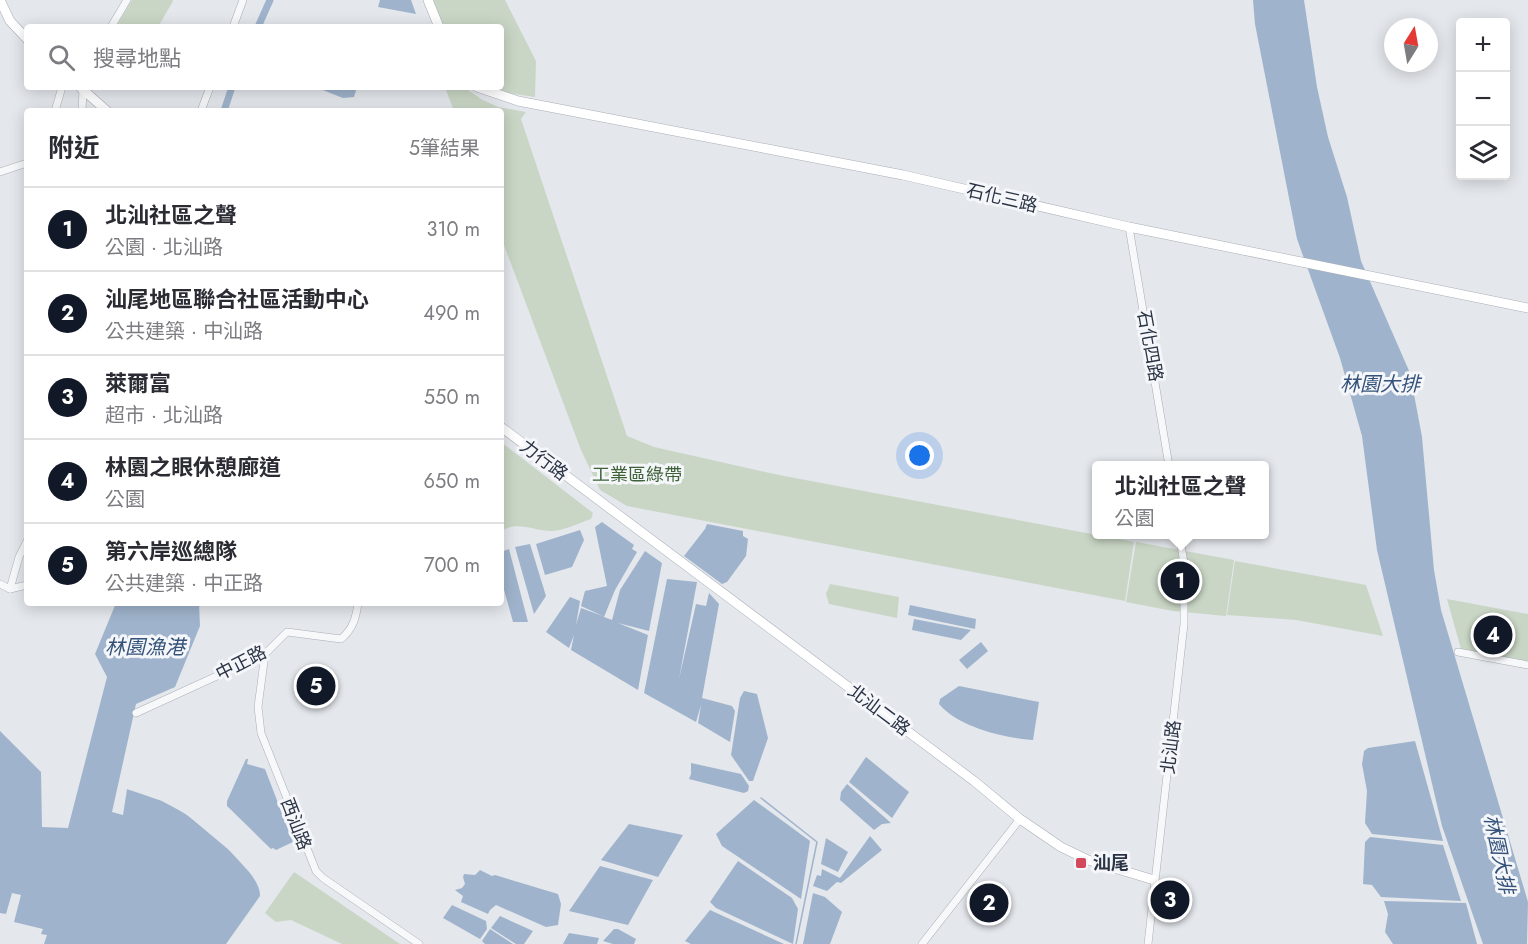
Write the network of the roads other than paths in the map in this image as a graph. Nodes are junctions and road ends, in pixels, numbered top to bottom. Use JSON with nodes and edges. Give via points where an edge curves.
{"nodes":[{"id":1,"x":0,"y":0,"type":"edge"},
{"id":2,"x":127,"y":0,"type":"edge"},
{"id":3,"x":243,"y":0,"type":"edge"},
{"id":4,"x":428,"y":0,"type":"edge"},
{"id":5,"x":113,"y":24,"type":"edge"},
{"id":6,"x":234,"y":24,"type":"edge"},
{"id":7,"x":438,"y":24,"type":"edge"},
{"id":8,"x":24,"y":36,"type":"edge"},
{"id":9,"x":61,"y":90,"type":"edge"},
{"id":10,"x":81,"y":90,"type":"edge"},
{"id":11,"x":83,"y":90,"type":"edge"},
{"id":12,"x":209,"y":90,"type":"edge"},
{"id":13,"x":486,"y":90,"type":"edge"},
{"id":14,"x":56,"y":108,"type":"edge"},
{"id":15,"x":82,"y":108,"type":"edge"},
{"id":16,"x":104,"y":108,"type":"edge"},
{"id":17,"x":202,"y":108,"type":"edge"},
{"id":18,"x":24,"y":164,"type":"edge"},
{"id":19,"x":0,"y":172,"type":"edge"},
{"id":20,"x":1129,"y":227,"type":"junction"},
{"id":21,"x":1528,"y":308,"type":"edge"},
{"id":22,"x":504,"y":429,"type":"edge"},
{"id":23,"x":1168,"y":461,"type":"edge"},
{"id":24,"x":617,"y":514,"type":"joint"},
{"id":25,"x":1180,"y":539,"type":"edge"},
{"id":26,"x":24,"y":547,"type":"edge"},
{"id":27,"x":0,"y":584,"type":"edge"},
{"id":28,"x":24,"y":586,"type":"edge"},
{"id":29,"x":10,"y":589,"type":"junction"},
{"id":30,"x":357,"y":606,"type":"edge"},
{"id":31,"x":1458,"y":652,"type":"dead end"},
{"id":32,"x":265,"y":654,"type":"junction"},
{"id":33,"x":1528,"y":665,"type":"edge"},
{"id":34,"x":136,"y":713,"type":"dead end"},
{"id":35,"x":1020,"y":819,"type":"junction"},
{"id":36,"x":1154,"y":880,"type":"junction"},
{"id":37,"x":419,"y":944,"type":"edge"},
{"id":38,"x":922,"y":944,"type":"edge"},
{"id":39,"x":1148,"y":944,"type":"edge"}],
"edges":[{"from":1,"to":8,"type":"street","via":[[10,21]]},
{"from":2,"to":5,"type":"street"},
{"from":3,"to":6,"type":"street"},
{"from":4,"to":7,"type":"street"},
{"from":9,"to":14,"type":"street"},
{"from":10,"to":15,"type":"street"},
{"from":11,"to":16,"type":"street"},
{"from":12,"to":17,"type":"street"},
{"from":13,"to":20,"type":"street","name":"石化三路","via":[[518,101],[903,175]]},
{"from":18,"to":19,"type":"street"},
{"from":20,"to":21,"type":"street","name":"石化三路"},
{"from":20,"to":23,"type":"street","name":"石化四路"},
{"from":22,"to":24,"type":"street","name":"力行路"},
{"from":24,"to":35,"type":"street","name":"北汕二路"},
{"from":25,"to":36,"type":"street","name":"北汕路","via":[[1184,624]]},
{"from":26,"to":29,"type":"street"},
{"from":27,"to":29,"type":"street"},
{"from":28,"to":29,"type":"street"},
{"from":30,"to":32,"type":"street","name":"中正路","via":[[349,633],[341,639],[287,632]]},
{"from":31,"to":33,"type":"street"},
{"from":32,"to":34,"type":"street","name":"中正路"},
{"from":32,"to":37,"type":"street","name":"西汕路","via":[[258,707],[261,733],[316,871]]},
{"from":35,"to":36,"type":"street","name":"北汕二路","via":[[1074,855]]},
{"from":35,"to":38,"type":"street"},
{"from":36,"to":39,"type":"street","name":"北汕路"}]}
